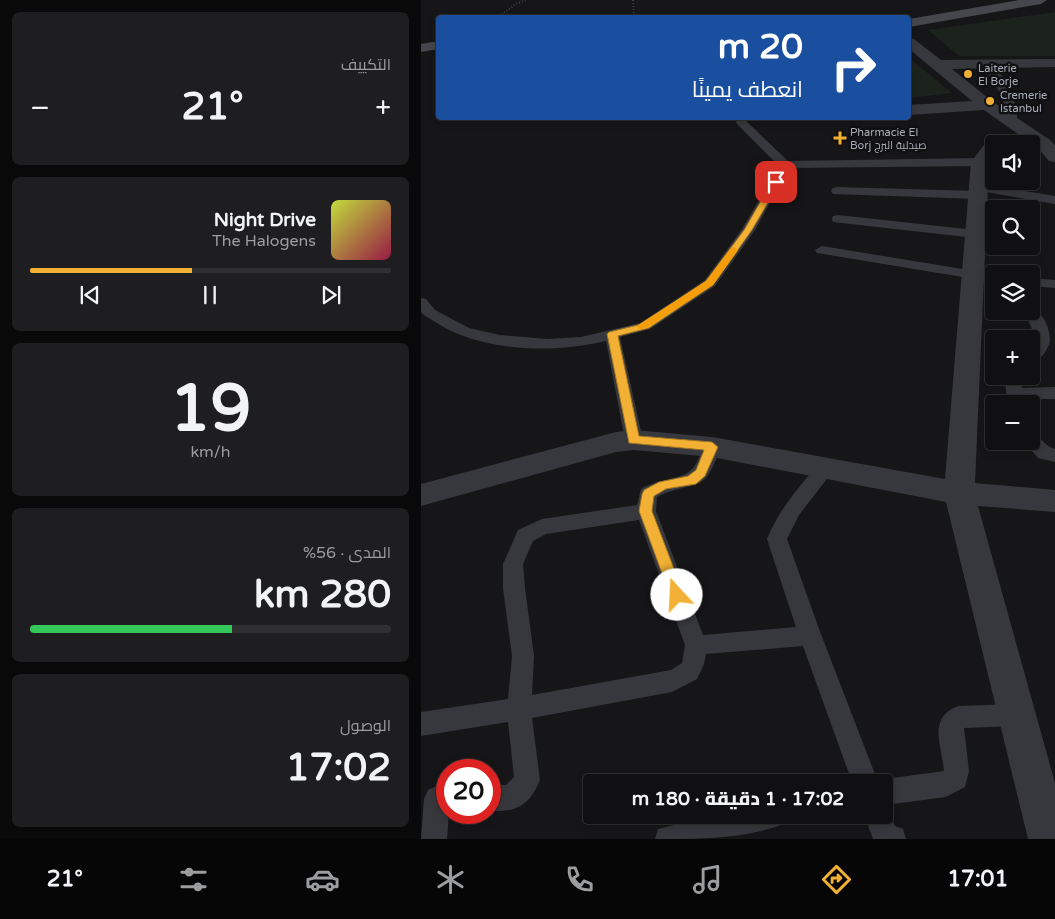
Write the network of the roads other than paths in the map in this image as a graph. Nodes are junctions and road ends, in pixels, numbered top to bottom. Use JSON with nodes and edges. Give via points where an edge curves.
{"nodes":[{"id":1,"x":1041,"y":0,"type":"edge"},
{"id":2,"x":911,"y":23,"type":"edge"},
{"id":3,"x":911,"y":44,"type":"edge"},
{"id":4,"x":436,"y":46,"type":"edge"},
{"id":5,"x":421,"y":48,"type":"edge"},
{"id":6,"x":1055,"y":64,"type":"edge"},
{"id":7,"x":937,"y":65,"type":"junction"},
{"id":8,"x":987,"y":65,"type":"junction"},
{"id":9,"x":987,"y":105,"type":"junction"},
{"id":10,"x":911,"y":110,"type":"edge"},
{"id":11,"x":741,"y":122,"type":"dead end"},
{"id":12,"x":1012,"y":122,"type":"junction"},
{"id":13,"x":1004,"y":135,"type":"edge"},
{"id":14,"x":1051,"y":150,"type":"edge"},
{"id":15,"x":785,"y":165,"type":"junction"},
{"id":16,"x":985,"y":167,"type":"edge"},
{"id":17,"x":837,"y":190,"type":"dead end"},
{"id":18,"x":1034,"y":190,"type":"edge"},
{"id":19,"x":1055,"y":200,"type":"edge"},
{"id":20,"x":838,"y":219,"type":"dead end"},
{"id":21,"x":975,"y":234,"type":"junction"},
{"id":22,"x":822,"y":250,"type":"dead end"},
{"id":23,"x":983,"y":276,"type":"edge"},
{"id":24,"x":1040,"y":283,"type":"edge"},
{"id":25,"x":1055,"y":284,"type":"edge"},
{"id":26,"x":421,"y":302,"type":"edge"},
{"id":27,"x":1038,"y":320,"type":"edge"},
{"id":28,"x":1048,"y":331,"type":"edge"},
{"id":29,"x":612,"y":334,"type":"junction"},
{"id":30,"x":1040,"y":346,"type":"edge"},
{"id":31,"x":1055,"y":393,"type":"edge"},
{"id":32,"x":1040,"y":395,"type":"edge"},
{"id":33,"x":633,"y":440,"type":"junction"},
{"id":34,"x":712,"y":447,"type":"junction"},
{"id":35,"x":1040,"y":449,"type":"edge"},
{"id":36,"x":1055,"y":456,"type":"edge"},
{"id":37,"x":827,"y":467,"type":"junction"},
{"id":38,"x":959,"y":493,"type":"junction"},
{"id":39,"x":421,"y":494,"type":"edge"},
{"id":40,"x":1053,"y":504,"type":"edge"},
{"id":41,"x":646,"y":511,"type":"junction"},
{"id":42,"x":812,"y":636,"type":"junction"},
{"id":43,"x":696,"y":645,"type":"junction"},
{"id":44,"x":519,"y":709,"type":"junction"},
{"id":45,"x":1017,"y":715,"type":"junction"},
{"id":46,"x":421,"y":724,"type":"edge"},
{"id":47,"x":862,"y":774,"type":"edge"},
{"id":48,"x":1044,"y":776,"type":"edge"},
{"id":49,"x":893,"y":791,"type":"edge"},
{"id":50,"x":501,"y":798,"type":"edge"},
{"id":51,"x":435,"y":801,"type":"edge"},
{"id":52,"x":735,"y":824,"type":"edge"},
{"id":53,"x":881,"y":824,"type":"edge"},
{"id":54,"x":434,"y":839,"type":"edge"},
{"id":55,"x":669,"y":839,"type":"edge"},
{"id":56,"x":893,"y":839,"type":"edge"},
{"id":57,"x":1044,"y":839,"type":"edge"}],
"edges":[{"from":1,"to":2,"type":"main road"},
{"from":3,"to":7,"type":"street"},
{"from":4,"to":5,"type":"main road"},
{"from":6,"to":8,"type":"street"},
{"from":7,"to":8,"type":"street"},
{"from":7,"to":9,"type":"street"},
{"from":8,"to":12,"type":"lane","via":[[1009,96]]},
{"from":9,"to":10,"type":"street"},
{"from":9,"to":12,"type":"street"},
{"from":11,"to":15,"type":"lane"},
{"from":12,"to":13,"type":"street"},
{"from":12,"to":14,"type":"street"},
{"from":15,"to":16,"type":"lane"},
{"from":15,"to":29,"type":"lane","via":[[748,230],[710,283],[645,326]]},
{"from":16,"to":17,"type":"lane"},
{"from":16,"to":21,"type":"street"},
{"from":18,"to":19,"type":"lane"},
{"from":20,"to":21,"type":"lane"},
{"from":21,"to":23,"type":"street"},
{"from":22,"to":23,"type":"lane"},
{"from":23,"to":38,"type":"street"},
{"from":24,"to":25,"type":"lane"},
{"from":26,"to":29,"type":"lane","via":[[430,313],[464,331],[500,340],[548,344],[581,342]]},
{"from":27,"to":28,"type":"lane"},
{"from":28,"to":30,"type":"lane"},
{"from":29,"to":33,"type":"lane"},
{"from":31,"to":32,"type":"lane"},
{"from":33,"to":34,"type":"street"},
{"from":33,"to":39,"type":"street"},
{"from":34,"to":37,"type":"street"},
{"from":34,"to":41,"type":"lane","via":[[701,473],[691,480],[653,490],[648,494]]},
{"from":35,"to":36,"type":"lane"},
{"from":37,"to":38,"type":"street"},
{"from":37,"to":42,"type":"lane","via":[[797,503],[777,539],[799,608]]},
{"from":38,"to":40,"type":"street"},
{"from":38,"to":45,"type":"street"},
{"from":41,"to":43,"type":"lane"},
{"from":41,"to":44,"type":"lane","via":[[542,527],[525,536],[513,564],[523,656]]},
{"from":42,"to":43,"type":"lane"},
{"from":42,"to":47,"type":"lane"},
{"from":43,"to":44,"type":"lane","via":[[693,667],[683,677],[672,681]]},
{"from":44,"to":46,"type":"lane"},
{"from":44,"to":50,"type":"lane","via":[[527,780],[521,790],[509,798]]},
{"from":45,"to":48,"type":"street"},
{"from":45,"to":49,"type":"lane","via":[[958,717],[951,725],[956,778],[946,784]]},
{"from":48,"to":57,"type":"street"},
{"from":51,"to":54,"type":"lane"},
{"from":52,"to":55,"type":"lane"},
{"from":53,"to":56,"type":"lane","via":[[885,835]]}]}
